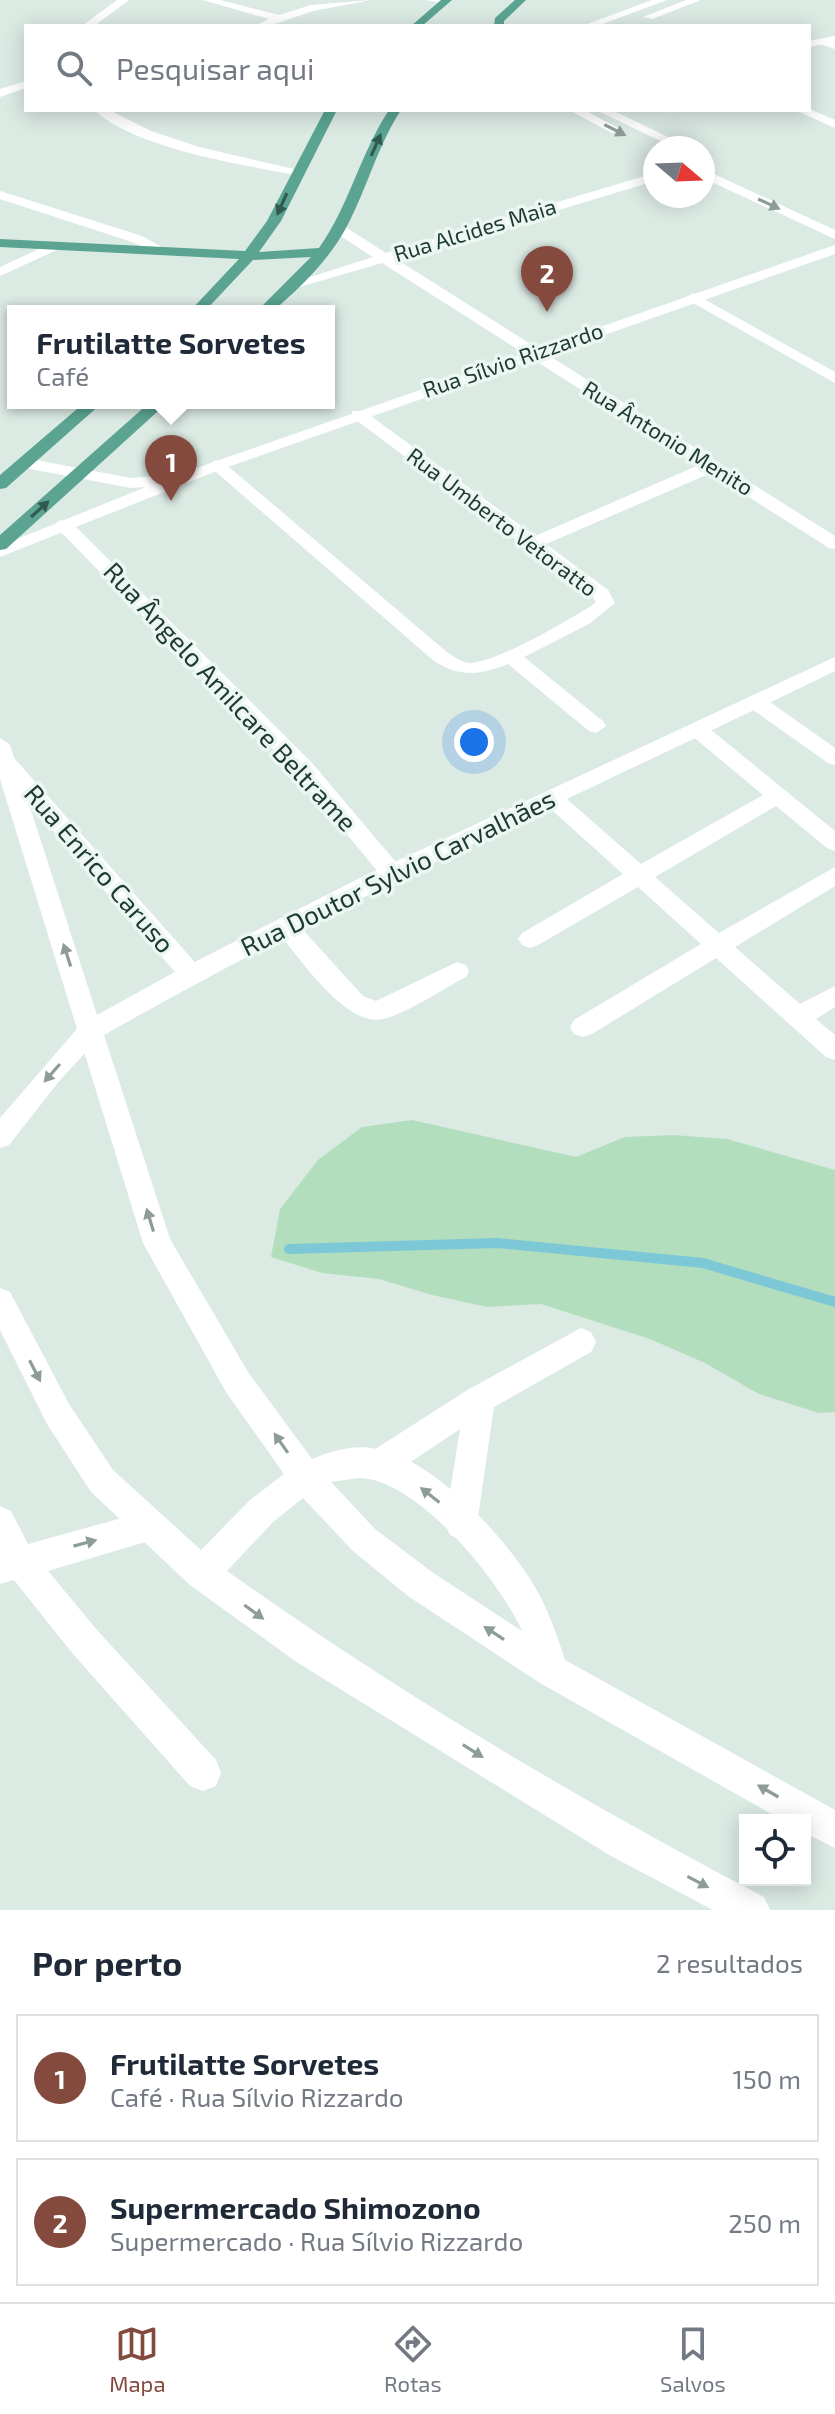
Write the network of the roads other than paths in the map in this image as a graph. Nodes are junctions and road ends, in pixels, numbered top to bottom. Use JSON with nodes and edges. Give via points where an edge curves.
{"nodes":[{"id":1,"x":124,"y":0,"type":"edge"},
{"id":2,"x":208,"y":0,"type":"edge"},
{"id":3,"x":367,"y":0,"type":"edge"},
{"id":4,"x":431,"y":0,"type":"edge"},
{"id":5,"x":521,"y":0,"type":"edge"},
{"id":6,"x":662,"y":0,"type":"edge"},
{"id":7,"x":696,"y":0,"type":"edge"},
{"id":8,"x":446,"y":1,"type":"edge"},
{"id":9,"x":277,"y":18,"type":"junction"},
{"id":10,"x":90,"y":24,"type":"edge"},
{"id":11,"x":264,"y":24,"type":"edge"},
{"id":12,"x":418,"y":24,"type":"edge"},
{"id":13,"x":499,"y":24,"type":"edge"},
{"id":14,"x":593,"y":24,"type":"edge"},
{"id":15,"x":629,"y":24,"type":"edge"},
{"id":16,"x":831,"y":42,"type":"edge"},
{"id":17,"x":811,"y":44,"type":"edge"},
{"id":18,"x":24,"y":85,"type":"edge"},
{"id":19,"x":0,"y":93,"type":"edge"},
{"id":20,"x":104,"y":112,"type":"edge"},
{"id":21,"x":330,"y":112,"type":"edge"},
{"id":22,"x":393,"y":112,"type":"edge"},
{"id":23,"x":579,"y":112,"type":"edge"},
{"id":24,"x":606,"y":112,"type":"edge"},
{"id":25,"x":806,"y":112,"type":"edge"},
{"id":26,"x":835,"y":124,"type":"edge"},
{"id":27,"x":659,"y":136,"type":"edge"},
{"id":28,"x":643,"y":144,"type":"edge"},
{"id":29,"x":296,"y":171,"type":"junction"},
{"id":30,"x":715,"y":179,"type":"edge"},
{"id":31,"x":643,"y":181,"type":"edge"},
{"id":32,"x":0,"y":195,"type":"edge"},
{"id":33,"x":339,"y":229,"type":"junction"},
{"id":34,"x":835,"y":235,"type":"edge"},
{"id":35,"x":0,"y":243,"type":"edge"},
{"id":36,"x":54,"y":246,"type":"junction"},
{"id":37,"x":835,"y":249,"type":"edge"},
{"id":38,"x":162,"y":251,"type":"junction"},
{"id":39,"x":322,"y":252,"type":"junction"},
{"id":40,"x":248,"y":256,"type":"junction"},
{"id":41,"x":382,"y":258,"type":"junction"},
{"id":42,"x":0,"y":272,"type":"edge"},
{"id":43,"x":296,"y":284,"type":"junction"},
{"id":44,"x":693,"y":297,"type":"junction"},
{"id":45,"x":203,"y":305,"type":"edge"},
{"id":46,"x":271,"y":305,"type":"edge"},
{"id":47,"x":534,"y":352,"type":"junction"},
{"id":48,"x":835,"y":378,"type":"edge"},
{"id":49,"x":87,"y":409,"type":"edge"},
{"id":50,"x":153,"y":409,"type":"edge"},
{"id":51,"x":358,"y":414,"type":"junction"},
{"id":52,"x":25,"y":463,"type":"junction"},
{"id":53,"x":216,"y":465,"type":"junction"},
{"id":54,"x":712,"y":466,"type":"junction"},
{"id":55,"x":85,"y":474,"type":"junction"},
{"id":56,"x":192,"y":475,"type":"junction"},
{"id":57,"x":0,"y":484,"type":"edge"},
{"id":58,"x":84,"y":516,"type":"junction"},
{"id":59,"x":64,"y":525,"type":"junction"},
{"id":60,"x":534,"y":543,"type":"junction"},
{"id":61,"x":835,"y":544,"type":"edge"},
{"id":62,"x":0,"y":545,"type":"edge"},
{"id":63,"x":0,"y":552,"type":"edge"},
{"id":64,"x":510,"y":655,"type":"junction"},
{"id":65,"x":835,"y":663,"type":"edge"},
{"id":66,"x":756,"y":702,"type":"junction"},
{"id":67,"x":596,"y":726,"type":"dead end"},
{"id":68,"x":698,"y":730,"type":"junction"},
{"id":69,"x":4,"y":755,"type":"edge"},
{"id":70,"x":835,"y":758,"type":"edge"},
{"id":71,"x":777,"y":796,"type":"junction"},
{"id":72,"x":552,"y":798,"type":"junction"},
{"id":73,"x":830,"y":831,"type":"edge"},
{"id":74,"x":392,"y":873,"type":"junction"},
{"id":75,"x":835,"y":875,"type":"edge"},
{"id":76,"x":639,"y":877,"type":"junction"},
{"id":77,"x":286,"y":926,"type":"junction"},
{"id":78,"x":530,"y":939,"type":"dead end"},
{"id":79,"x":720,"y":947,"type":"junction"},
{"id":80,"x":457,"y":971,"type":"dead end"},
{"id":81,"x":191,"y":974,"type":"junction"},
{"id":82,"x":835,"y":995,"type":"edge"},
{"id":83,"x":798,"y":1018,"type":"junction"},
{"id":84,"x":583,"y":1027,"type":"dead end"},
{"id":85,"x":91,"y":1030,"type":"junction"},
{"id":86,"x":835,"y":1050,"type":"edge"},
{"id":87,"x":0,"y":1137,"type":"edge"},
{"id":88,"x":0,"y":1301,"type":"edge"},
{"id":89,"x":581,"y":1342,"type":"dead end"},
{"id":90,"x":480,"y":1399,"type":"junction"},
{"id":91,"x":380,"y":1464,"type":"junction"},
{"id":92,"x":306,"y":1478,"type":"junction"},
{"id":93,"x":0,"y":1522,"type":"edge"},
{"id":94,"x":461,"y":1524,"type":"junction"},
{"id":95,"x":151,"y":1526,"type":"junction"},
{"id":96,"x":9,"y":1564,"type":"edge"},
{"id":97,"x":202,"y":1573,"type":"junction"},
{"id":98,"x":552,"y":1671,"type":"junction"},
{"id":99,"x":203,"y":1773,"type":"dead end"},
{"id":100,"x":835,"y":1830,"type":"edge"},
{"id":101,"x":751,"y":1910,"type":"edge"}],
"edges":[{"from":1,"to":10,"type":"street"},
{"from":2,"to":9,"type":"street"},
{"from":3,"to":9,"type":"street"},
{"from":4,"to":8,"type":"street"},
{"from":5,"to":13,"type":"main road"},
{"from":6,"to":14,"type":"street"},
{"from":7,"to":15,"type":"street"},
{"from":8,"to":12,"type":"main road"},
{"from":9,"to":11,"type":"street"},
{"from":16,"to":17,"type":"street"},
{"from":18,"to":19,"type":"street"},
{"from":20,"to":29,"type":"street","via":[[152,138]]},
{"from":21,"to":29,"type":"main road"},
{"from":33,"to":22,"type":"main road","one_way":true},
{"from":23,"to":28,"type":"street","one_way":true},
{"from":24,"to":27,"type":"street"},
{"from":25,"to":26,"type":"street"},
{"from":29,"to":40,"type":"main road","one_way":true,"via":[[274,220]]},
{"from":30,"to":34,"type":"street","one_way":true},
{"from":31,"to":41,"type":"street","name":"Rua Alcides Maia"},
{"from":32,"to":38,"type":"street"},
{"from":33,"to":39,"type":"main road"},
{"from":33,"to":41,"type":"street","name":"Rua Ântonio Menito"},
{"from":35,"to":36,"type":"main road"},
{"from":36,"to":38,"type":"main road"},
{"from":36,"to":42,"type":"street"},
{"from":37,"to":44,"type":"street","name":"Rua Sílvio Rizzardo"},
{"from":38,"to":40,"type":"main road"},
{"from":39,"to":40,"type":"main road"},
{"from":39,"to":43,"type":"main road"},
{"from":40,"to":45,"type":"main road"},
{"from":41,"to":43,"type":"street","name":"Rua Alcides Maia"},
{"from":41,"to":47,"type":"street","name":"Rua Ântonio Menito"},
{"from":43,"to":46,"type":"main road"},
{"from":44,"to":47,"type":"street","name":"Rua Sílvio Rizzardo"},
{"from":44,"to":48,"type":"street"},
{"from":47,"to":51,"type":"street","name":"Rua Sílvio Rizzardo"},
{"from":47,"to":54,"type":"street","name":"Rua Ântonio Menito"},
{"from":49,"to":52,"type":"main road"},
{"from":50,"to":55,"type":"main road"},
{"from":51,"to":53,"type":"street","name":"Rua Sílvio Rizzardo"},
{"from":51,"to":60,"type":"street","name":"Rua Umberto Vetoratto"},
{"from":52,"to":55,"type":"street","name":"Rua Sílvio Rizzardo"},
{"from":52,"to":57,"type":"main road"},
{"from":53,"to":56,"type":"street","name":"Rua Sílvio Rizzardo"},
{"from":53,"to":64,"type":"street","name":"Rua Umberto Vetoratto","via":[[441,657],[469,669]]},
{"from":54,"to":60,"type":"street"},
{"from":54,"to":61,"type":"street","name":"Rua Ântonio Menito"},
{"from":55,"to":56,"type":"street","name":"Rua Sílvio Rizzardo","via":[[142,483]]},
{"from":55,"to":58,"type":"street","via":[[107,482],[113,493]]},
{"from":62,"to":55,"type":"main road","one_way":true},
{"from":56,"to":58,"type":"street","name":"Rua Sílvio Rizzardo"},
{"from":58,"to":59,"type":"street","name":"Rua Sílvio Rizzardo"},
{"from":59,"to":63,"type":"street","name":"Rua Sílvio Rizzardo"},
{"from":59,"to":74,"type":"street","name":"Rua Ângelo Amilcare Beltrame","via":[[304,768]]},
{"from":60,"to":64,"type":"street","name":"Rua Umberto Vetoratto","via":[[606,603],[586,619]]},
{"from":64,"to":67,"type":"street"},
{"from":65,"to":66,"type":"street","name":"Rua Doutor Sylvio Carvalhães"},
{"from":66,"to":68,"type":"street","name":"Rua Doutor Sylvio Carvalhães"},
{"from":66,"to":70,"type":"street"},
{"from":68,"to":71,"type":"street"},
{"from":68,"to":72,"type":"street","name":"Rua Doutor Sylvio Carvalhães"},
{"from":69,"to":81,"type":"street","name":"Rua Enrico Caruso"},
{"from":85,"to":69,"type":"street","one_way":true},
{"from":71,"to":73,"type":"street"},
{"from":71,"to":76,"type":"street"},
{"from":72,"to":74,"type":"street","name":"Rua Doutor Sylvio Carvalhães"},
{"from":72,"to":76,"type":"street"},
{"from":74,"to":77,"type":"street","name":"Rua Doutor Sylvio Carvalhães"},
{"from":75,"to":79,"type":"street"},
{"from":76,"to":78,"type":"street"},
{"from":76,"to":79,"type":"street"},
{"from":77,"to":80,"type":"street","via":[[354,1003],[367,1010],[379,1011]]},
{"from":77,"to":81,"type":"street","name":"Rua Doutor Sylvio Carvalhães"},
{"from":79,"to":83,"type":"street"},
{"from":79,"to":84,"type":"street"},
{"from":81,"to":85,"type":"street","name":"Rua Doutor Sylvio Carvalhães"},
{"from":82,"to":83,"type":"street"},
{"from":83,"to":86,"type":"street"},
{"from":85,"to":87,"type":"street","name":"Rua Doutor Sylvio Carvalhães","one_way":true},
{"from":92,"to":85,"type":"street","one_way":true,"via":[[237,1382],[157,1243]]},
{"from":88,"to":95,"type":"street","one_way":true,"via":[[87,1459],[102,1481]]},
{"from":89,"to":90,"type":"street"},
{"from":90,"to":91,"type":"street"},
{"from":90,"to":94,"type":"street"},
{"from":91,"to":92,"type":"street","via":[[335,1465]]},
{"from":94,"to":91,"type":"street","one_way":true,"via":[[430,1493]]},
{"from":92,"to":97,"type":"street","via":[[262,1511]]},
{"from":98,"to":92,"type":"street","one_way":true,"via":[[420,1584],[364,1540]]},
{"from":93,"to":96,"type":"street"},
{"from":94,"to":98,"type":"street","via":[[519,1592]]},
{"from":96,"to":95,"type":"street","one_way":true},
{"from":95,"to":97,"type":"street"},
{"from":96,"to":99,"type":"street"},
{"from":97,"to":101,"type":"street","one_way":true,"via":[[310,1651],[624,1843]]},
{"from":100,"to":98,"type":"street","one_way":true}]}
